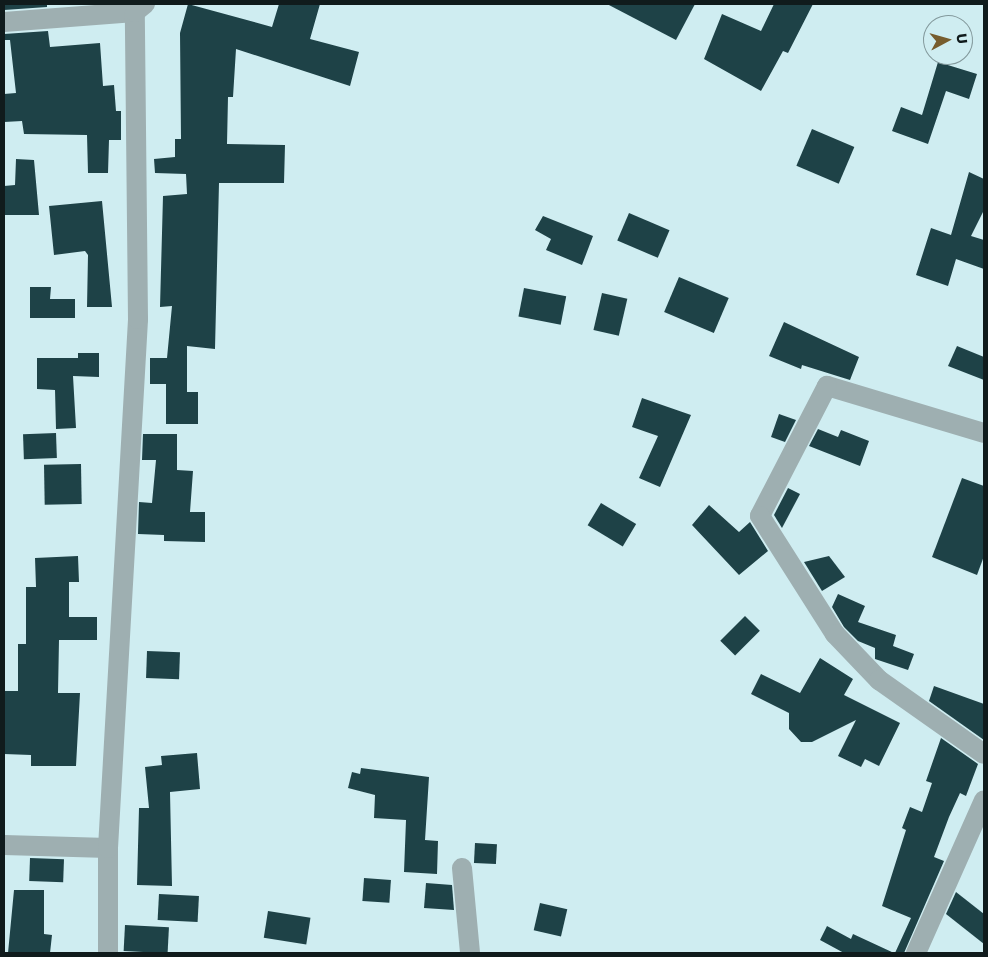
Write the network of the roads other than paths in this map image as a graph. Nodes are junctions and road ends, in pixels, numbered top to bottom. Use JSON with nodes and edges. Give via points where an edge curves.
{"nodes":[{"id":1,"x":140,"y":8,"type":"edge"},
{"id":2,"x":4,"y":22,"type":"edge"},
{"id":3,"x":984,"y":434,"type":"edge"},
{"id":4,"x":984,"y":754,"type":"edge"},
{"id":5,"x":984,"y":800,"type":"edge"},
{"id":6,"x":4,"y":845,"type":"edge"},
{"id":7,"x":108,"y":848,"type":"junction"},
{"id":8,"x":462,"y":868,"type":"dead end"},
{"id":9,"x":108,"y":953,"type":"edge"},
{"id":10,"x":470,"y":953,"type":"edge"},
{"id":11,"x":916,"y":953,"type":"edge"}],
"edges":[{"from":1,"to":2,"type":"street"},
{"from":1,"to":7,"type":"street","via":[[138,319]]},
{"from":3,"to":4,"type":"street","via":[[827,386],[760,516],[835,634],[879,680]]},
{"from":5,"to":11,"type":"street"},
{"from":6,"to":7,"type":"street"},
{"from":7,"to":9,"type":"street"},
{"from":8,"to":10,"type":"street"}]}
